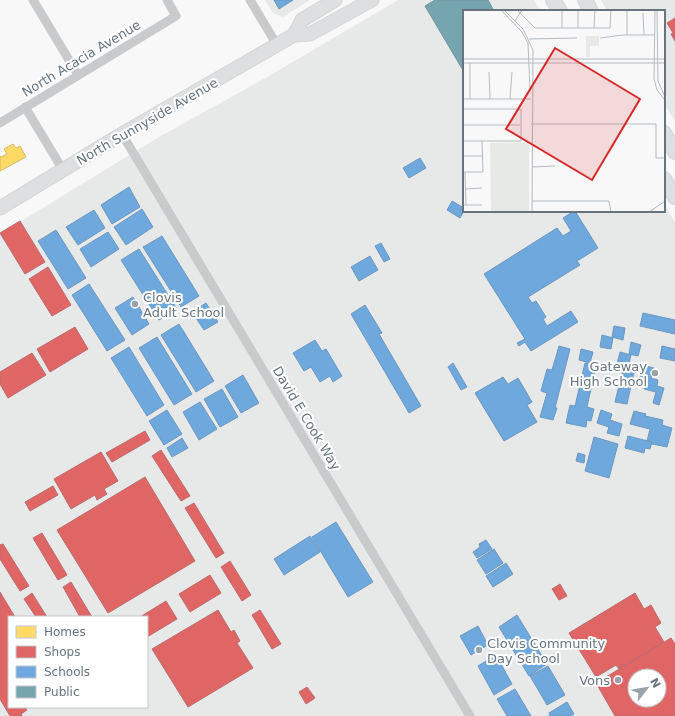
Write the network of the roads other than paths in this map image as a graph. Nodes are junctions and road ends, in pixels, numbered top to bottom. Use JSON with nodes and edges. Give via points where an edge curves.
{"nodes":[{"id":1,"x":33,"y":0,"type":"edge"},
{"id":2,"x":167,"y":0,"type":"edge"},
{"id":3,"x":250,"y":0,"type":"edge"},
{"id":4,"x":335,"y":0,"type":"edge"},
{"id":5,"x":354,"y":0,"type":"edge"},
{"id":6,"x":372,"y":0,"type":"edge"},
{"id":7,"x":554,"y":0,"type":"edge"},
{"id":8,"x":584,"y":0,"type":"edge"},
{"id":9,"x":559,"y":10,"type":"edge"},
{"id":10,"x":590,"y":10,"type":"edge"},
{"id":11,"x":339,"y":18,"type":"junction"},
{"id":12,"x":294,"y":35,"type":"junction"},
{"id":13,"x":277,"y":45,"type":"junction"},
{"id":14,"x":78,"y":75,"type":"junction"},
{"id":15,"x":25,"y":107,"type":"junction"},
{"id":16,"x":0,"y":123,"type":"edge"},
{"id":17,"x":122,"y":134,"type":"junction"},
{"id":18,"x":665,"y":135,"type":"edge"},
{"id":19,"x":675,"y":152,"type":"edge"},
{"id":20,"x":63,"y":170,"type":"junction"},
{"id":21,"x":665,"y":180,"type":"edge"},
{"id":22,"x":675,"y":196,"type":"edge"},
{"id":23,"x":0,"y":208,"type":"edge"},
{"id":24,"x":470,"y":716,"type":"edge"}],
"edges":[{"from":1,"to":14,"type":"street"},
{"from":2,"to":14,"type":"street","name":"North Acacia Avenue","via":[[176,16]]},
{"from":3,"to":13,"type":"street"},
{"from":4,"to":12,"type":"main road","name":"North Sunnyside Avenue","via":[[302,20]]},
{"from":5,"to":11,"type":"main road"},
{"from":6,"to":11,"type":"main road","name":"North Sunnyside Avenue"},
{"from":7,"to":9,"type":"main road"},
{"from":8,"to":10,"type":"main road"},
{"from":11,"to":12,"type":"main road","name":"North Sunnyside Avenue","via":[[310,34]]},
{"from":12,"to":13,"type":"main road","name":"North Sunnyside Avenue"},
{"from":13,"to":17,"type":"main road","name":"North Sunnyside Avenue"},
{"from":14,"to":15,"type":"street","name":"North Acacia Avenue"},
{"from":15,"to":16,"type":"street","name":"North Acacia Avenue"},
{"from":15,"to":20,"type":"street"},
{"from":17,"to":20,"type":"main road","name":"North Sunnyside Avenue"},
{"from":17,"to":24,"type":"street","name":"David E Cook Way"},
{"from":18,"to":19,"type":"main road"},
{"from":20,"to":23,"type":"main road","name":"North Sunnyside Avenue"},
{"from":21,"to":22,"type":"main road"}]}
